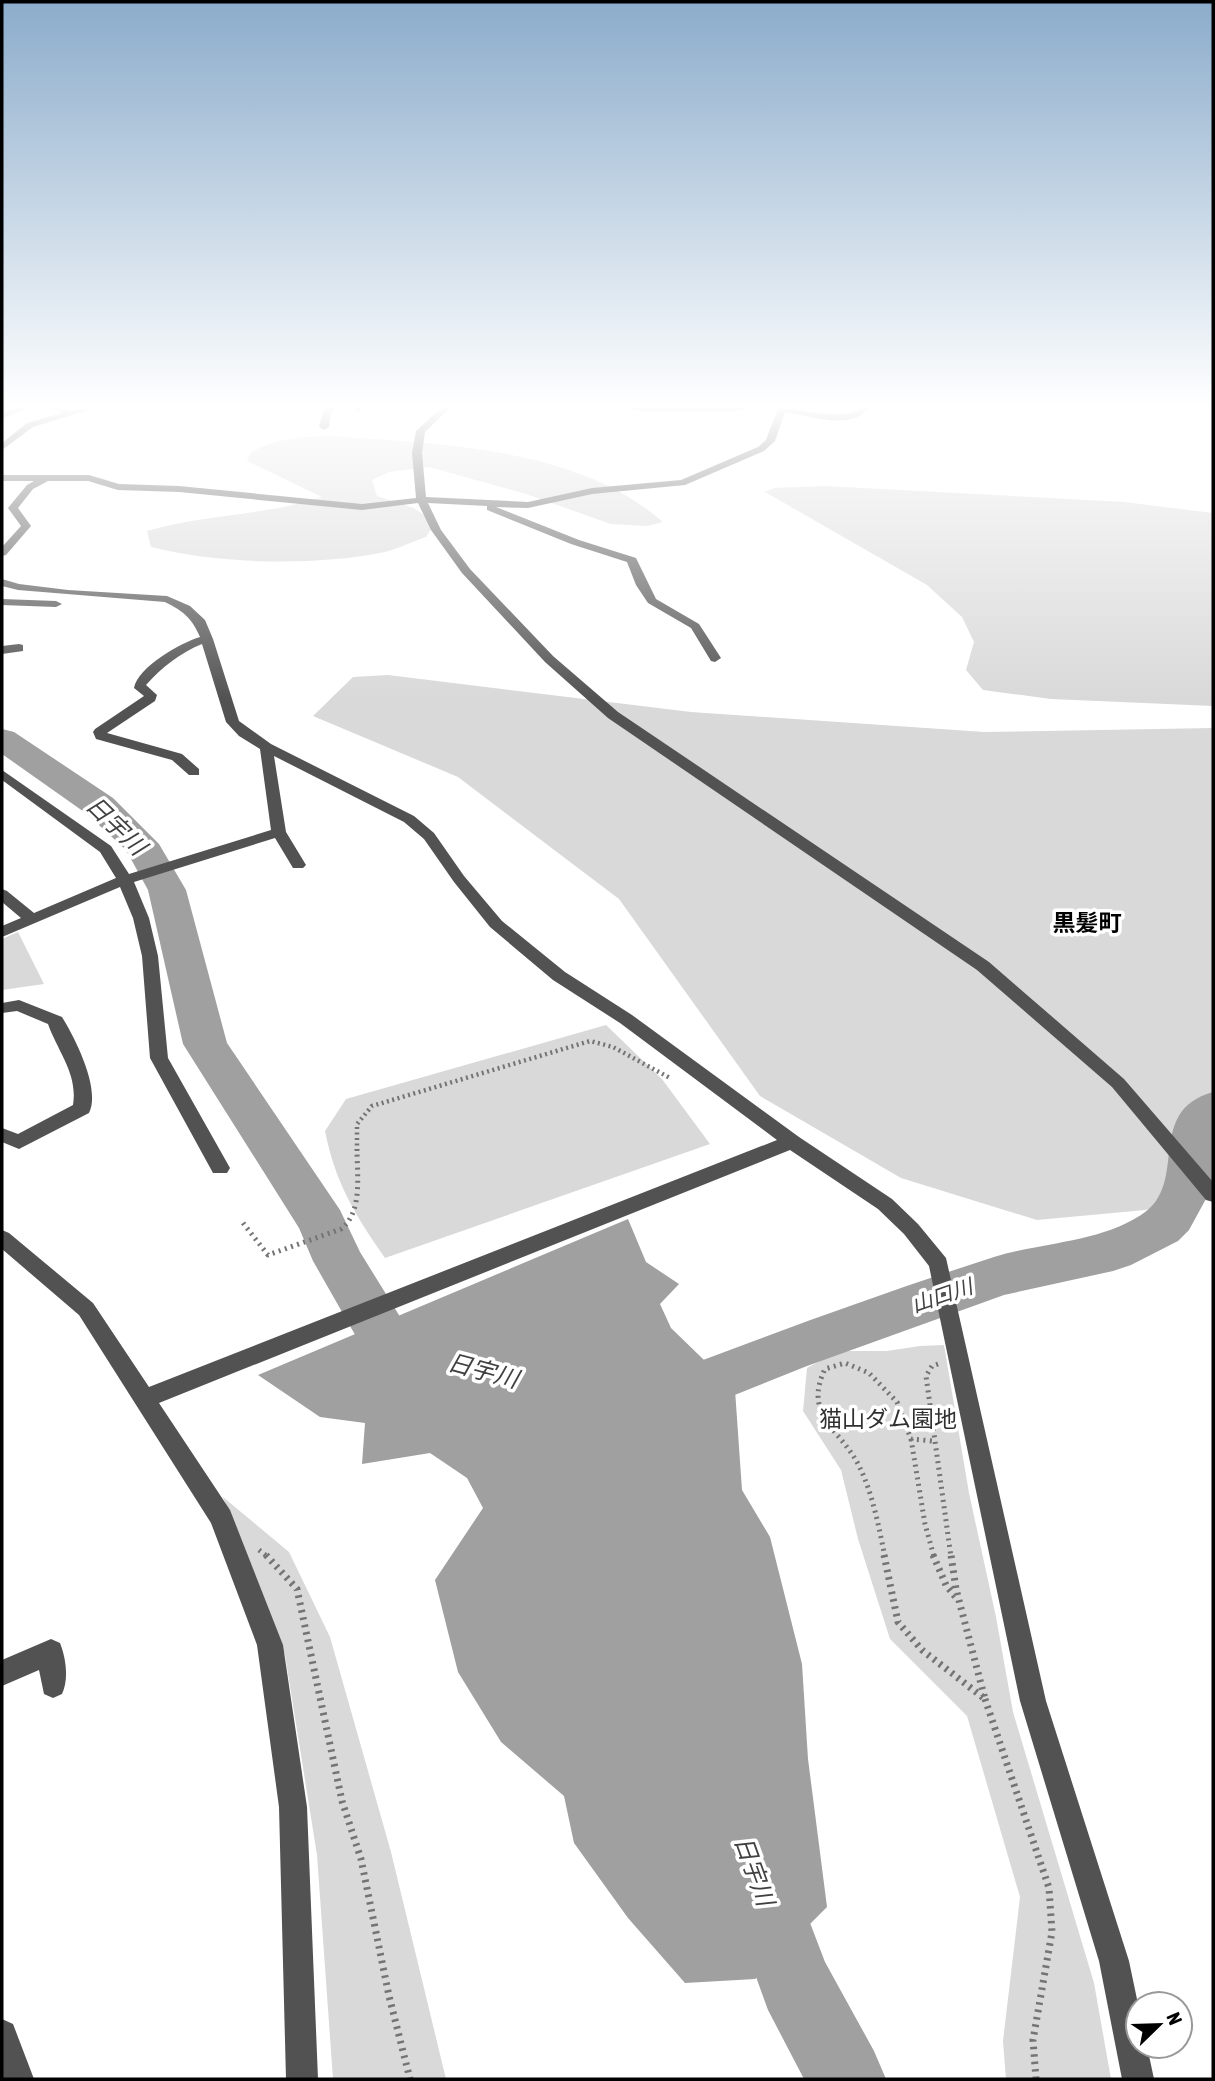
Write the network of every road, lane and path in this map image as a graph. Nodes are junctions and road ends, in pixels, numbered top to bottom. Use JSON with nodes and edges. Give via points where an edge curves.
{"nodes":[{"id":1,"x":15,"y":505,"type":"edge"},
{"id":2,"x":343,"y":505,"type":"edge"},
{"id":3,"x":378,"y":505,"type":"edge"},
{"id":4,"x":424,"y":505,"type":"edge"},
{"id":5,"x":483,"y":505,"type":"edge"},
{"id":6,"x":2,"y":553,"type":"edge"},
{"id":7,"x":2,"y":582,"type":"edge"},
{"id":8,"x":2,"y":602,"type":"edge"},
{"id":9,"x":56,"y":604,"type":"dead end"},
{"id":10,"x":207,"y":639,"type":"junction"},
{"id":11,"x":20,"y":648,"type":"dead end"},
{"id":12,"x":2,"y":650,"type":"edge"},
{"id":13,"x":715,"y":658,"type":"dead end"},
{"id":14,"x":266,"y":747,"type":"junction"},
{"id":15,"x":194,"y":772,"type":"dead end"},
{"id":16,"x":2,"y":775,"type":"edge"},
{"id":17,"x":279,"y":832,"type":"junction"},
{"id":18,"x":298,"y":864,"type":"dead end"},
{"id":19,"x":125,"y":880,"type":"junction"},
{"id":20,"x":2,"y":894,"type":"edge"},
{"id":21,"x":32,"y":919,"type":"junction"},
{"id":22,"x":2,"y":932,"type":"edge"},
{"id":23,"x":2,"y":1008,"type":"edge"},
{"id":24,"x":712,"y":1083,"type":"junction"},
{"id":25,"x":2,"y":1135,"type":"edge"},
{"id":26,"x":792,"y":1142,"type":"junction"},
{"id":27,"x":220,"y":1168,"type":"dead end"},
{"id":28,"x":1213,"y":1195,"type":"edge"},
{"id":29,"x":243,"y":1223,"type":"dead end"},
{"id":30,"x":2,"y":1238,"type":"edge"},
{"id":31,"x":958,"y":1354,"type":"junction"},
{"id":32,"x":144,"y":1399,"type":"junction"},
{"id":33,"x":911,"y":1439,"type":"junction"},
{"id":34,"x":933,"y":1441,"type":"junction"},
{"id":35,"x":226,"y":1531,"type":"junction"},
{"id":36,"x":959,"y":1602,"type":"junction"},
{"id":37,"x":2,"y":1673,"type":"edge"},
{"id":38,"x":53,"y":1685,"type":"dead end"},
{"id":39,"x":985,"y":1699,"type":"junction"},
{"id":40,"x":2,"y":2035,"type":"edge"},
{"id":41,"x":18,"y":2079,"type":"edge"},
{"id":42,"x":302,"y":2079,"type":"edge"},
{"id":43,"x":410,"y":2079,"type":"edge"},
{"id":44,"x":1035,"y":2079,"type":"edge"},
{"id":45,"x":1138,"y":2079,"type":"edge"}],
"edges":[{"from":1,"to":6,"type":"street","via":[[26,526]]},
{"from":2,"to":3,"type":"street"},
{"from":4,"to":28,"type":"street","via":[[466,571],[549,659],[613,715],[983,966],[1118,1083]]},
{"from":5,"to":13,"type":"street","via":[[632,559],[652,601],[695,626]]},
{"from":7,"to":10,"type":"street","via":[[68,593],[167,599],[200,620]]},
{"from":8,"to":9,"type":"street"},
{"from":10,"to":14,"type":"street","via":[[233,722]]},
{"from":10,"to":15,"type":"street","via":[[150,672],[140,684],[150,698],[100,732],[177,757]]},
{"from":11,"to":12,"type":"street"},
{"from":14,"to":17,"type":"street"},
{"from":14,"to":24,"type":"street","via":[[408,819],[429,836],[495,924],[559,976]]},
{"from":16,"to":19,"type":"street","via":[[106,849]]},
{"from":17,"to":18,"type":"street"},
{"from":17,"to":19,"type":"street"},
{"from":19,"to":21,"type":"street"},
{"from":19,"to":27,"type":"street","via":[[150,956],[159,1058]]},
{"from":20,"to":21,"type":"street"},
{"from":21,"to":22,"type":"street"},
{"from":23,"to":25,"type":"street","via":[[19,1005],[56,1021],[61,1041],[78,1065],[86,1095],[82,1108],[19,1142]]},
{"from":24,"to":26,"type":"street"},
{"from":24,"to":29,"type":"path","via":[[680,1081],[613,1047],[590,1041],[372,1106],[357,1124],[357,1197],[350,1222],[268,1255]]},
{"from":26,"to":31,"type":"street","via":[[885,1204],[912,1229],[939,1264]]},
{"from":26,"to":32,"type":"street"},
{"from":30,"to":32,"type":"street","via":[[86,1309]]},
{"from":31,"to":34,"type":"path","via":[[932,1366],[926,1376]]},
{"from":31,"to":45,"type":"street","via":[[1033,1701],[1114,1961]]},
{"from":32,"to":35,"type":"street"},
{"from":33,"to":34,"type":"path"},
{"from":33,"to":36,"type":"path","via":[[936,1564],[944,1586]]},
{"from":33,"to":39,"type":"path","via":[[897,1402],[869,1373],[845,1363],[825,1369],[817,1386],[818,1408],[860,1467],[879,1529],[898,1622],[922,1650]]},
{"from":34,"to":36,"type":"path"},
{"from":35,"to":42,"type":"street","via":[[270,1645],[293,1807]]},
{"from":35,"to":43,"type":"path","via":[[272,1560],[298,1589],[342,1801],[361,1858],[388,1996]]},
{"from":36,"to":39,"type":"path"},
{"from":37,"to":38,"type":"street","via":[[51,1652]]},
{"from":39,"to":44,"type":"path","via":[[1049,1888],[1052,1932],[1033,2040]]},
{"from":40,"to":41,"type":"street"}]}
